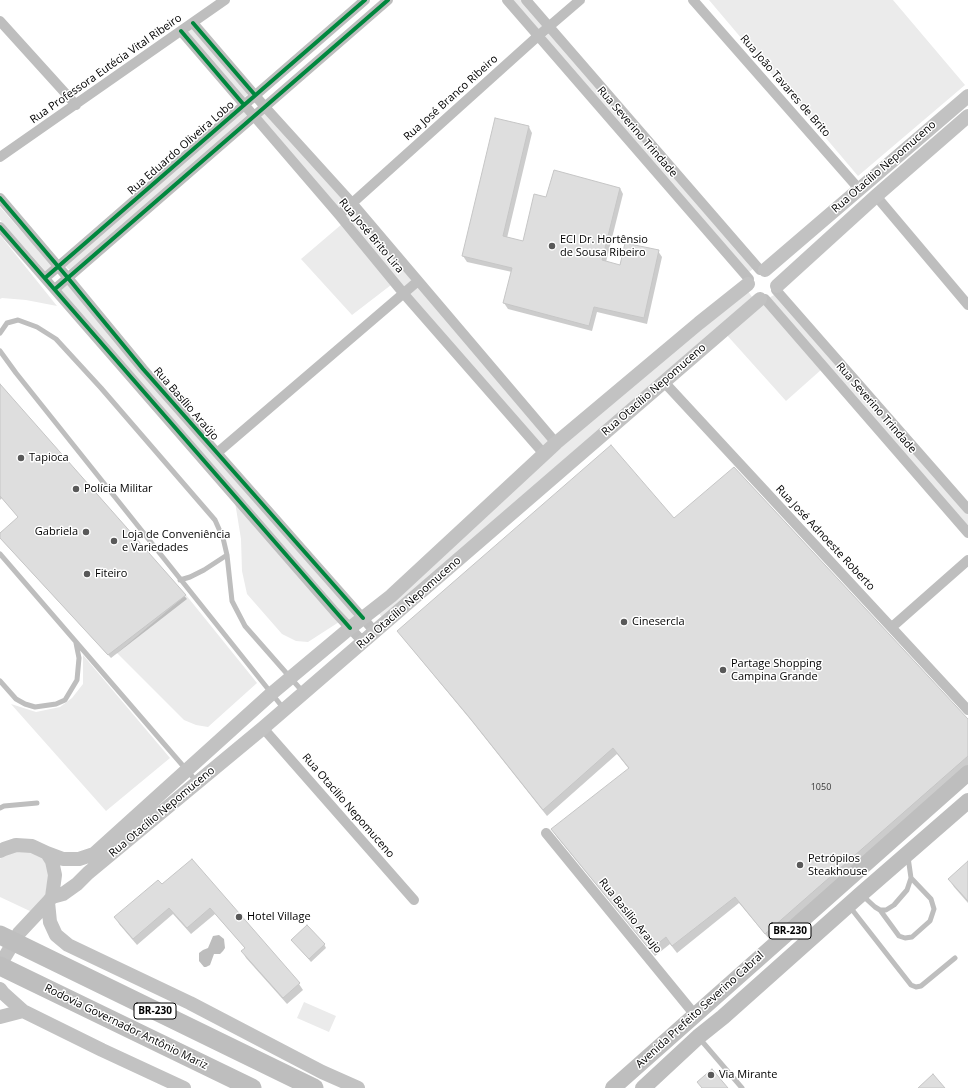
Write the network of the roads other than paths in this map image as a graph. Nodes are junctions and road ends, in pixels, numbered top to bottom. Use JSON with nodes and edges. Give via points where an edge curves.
{"nodes":[{"id":1,"x":225,"y":0,"type":"edge"},
{"id":2,"x":365,"y":0,"type":"edge"},
{"id":3,"x":388,"y":0,"type":"edge"},
{"id":4,"x":507,"y":0,"type":"edge"},
{"id":5,"x":526,"y":0,"type":"edge"},
{"id":6,"x":580,"y":0,"type":"edge"},
{"id":7,"x":693,"y":0,"type":"edge"},
{"id":8,"x":0,"y":21,"type":"edge"},
{"id":9,"x":193,"y":23,"type":"junction"},
{"id":10,"x":549,"y":26,"type":"junction"},
{"id":11,"x":181,"y":31,"type":"junction"},
{"id":12,"x":538,"y":36,"type":"junction"},
{"id":13,"x":255,"y":95,"type":"junction"},
{"id":14,"x":968,"y":96,"type":"edge"},
{"id":15,"x":76,"y":104,"type":"junction"},
{"id":16,"x":244,"y":105,"type":"junction"},
{"id":17,"x":265,"y":107,"type":"junction"},
{"id":18,"x":968,"y":116,"type":"edge"},
{"id":19,"x":253,"y":117,"type":"junction"},
{"id":20,"x":0,"y":157,"type":"edge"},
{"id":21,"x":859,"y":189,"type":"junction"},
{"id":22,"x":876,"y":196,"type":"junction"},
{"id":23,"x":0,"y":198,"type":"edge"},
{"id":24,"x":353,"y":204,"type":"junction"},
{"id":25,"x":339,"y":215,"type":"junction"},
{"id":26,"x":0,"y":227,"type":"edge"},
{"id":27,"x":58,"y":267,"type":"junction"},
{"id":28,"x":762,"y":270,"type":"junction"},
{"id":29,"x":45,"y":278,"type":"junction"},
{"id":30,"x":68,"y":278,"type":"junction"},
{"id":31,"x":418,"y":281,"type":"junction"},
{"id":32,"x":748,"y":282,"type":"junction"},
{"id":33,"x":55,"y":289,"type":"junction"},
{"id":34,"x":769,"y":293,"type":"junction"},
{"id":35,"x":404,"y":294,"type":"junction"},
{"id":36,"x":968,"y":305,"type":"edge"},
{"id":37,"x":0,"y":333,"type":"edge"},
{"id":38,"x":0,"y":351,"type":"edge"},
{"id":39,"x":664,"y":382,"type":"junction"},
{"id":40,"x":556,"y":443,"type":"junction"},
{"id":41,"x":217,"y":453,"type":"junction"},
{"id":42,"x":544,"y":454,"type":"junction"},
{"id":43,"x":968,"y":509,"type":"edge"},
{"id":44,"x":968,"y":533,"type":"edge"},
{"id":45,"x":0,"y":554,"type":"edge"},
{"id":46,"x":227,"y":555,"type":"junction"},
{"id":47,"x":968,"y":560,"type":"edge"},
{"id":48,"x":180,"y":580,"type":"junction"},
{"id":49,"x":363,"y":618,"type":"junction"},
{"id":50,"x":892,"y":627,"type":"junction"},
{"id":51,"x":350,"y":628,"type":"junction"},
{"id":52,"x":375,"y":632,"type":"junction"},
{"id":53,"x":76,"y":641,"type":"junction"},
{"id":54,"x":363,"y":642,"type":"junction"},
{"id":55,"x":290,"y":678,"type":"junction"},
{"id":56,"x":0,"y":681,"type":"edge"},
{"id":57,"x":271,"y":694,"type":"junction"},
{"id":58,"x":304,"y":694,"type":"junction"},
{"id":59,"x":285,"y":710,"type":"junction"},
{"id":60,"x":968,"y":710,"type":"edge"},
{"id":61,"x":263,"y":728,"type":"junction"},
{"id":62,"x":187,"y":771,"type":"junction"},
{"id":63,"x":968,"y":773,"type":"edge"},
{"id":64,"x":198,"y":783,"type":"junction"},
{"id":65,"x":968,"y":801,"type":"edge"},
{"id":66,"x":37,"y":803,"type":"dead end"},
{"id":67,"x":0,"y":808,"type":"edge"},
{"id":68,"x":546,"y":833,"type":"dead end"},
{"id":69,"x":118,"y":840,"type":"junction"},
{"id":70,"x":0,"y":851,"type":"edge"},
{"id":71,"x":46,"y":853,"type":"junction"},
{"id":72,"x":908,"y":853,"type":"junction"},
{"id":73,"x":911,"y":878,"type":"junction"},
{"id":74,"x":861,"y":894,"type":"junction"},
{"id":75,"x":50,"y":900,"type":"junction"},
{"id":76,"x":414,"y":900,"type":"dead end"},
{"id":77,"x":848,"y":905,"type":"junction"},
{"id":78,"x":880,"y":910,"type":"junction"},
{"id":79,"x":0,"y":935,"type":"edge"},
{"id":80,"x":955,"y":958,"type":"dead end"},
{"id":81,"x":0,"y":966,"type":"edge"},
{"id":82,"x":0,"y":989,"type":"edge"},
{"id":83,"x":23,"y":1011,"type":"junction"},
{"id":84,"x":695,"y":1015,"type":"junction"},
{"id":85,"x":0,"y":1016,"type":"edge"},
{"id":86,"x":698,"y":1037,"type":"junction"},
{"id":87,"x":168,"y":1085,"type":"edge"},
{"id":88,"x":312,"y":1087,"type":"edge"},
{"id":89,"x":184,"y":1088,"type":"edge"},
{"id":90,"x":252,"y":1088,"type":"edge"},
{"id":91,"x":358,"y":1088,"type":"edge"},
{"id":92,"x":613,"y":1088,"type":"edge"},
{"id":93,"x":643,"y":1088,"type":"edge"},
{"id":94,"x":742,"y":1088,"type":"edge"}],
"edges":[{"from":1,"to":9,"type":"street","name":"Rua Professora Eutécia Vital Ribeiro"},
{"from":2,"to":13,"type":"street","name":"Rua Eduardo Oliveira Lobo"},
{"from":3,"to":17,"type":"street"},
{"from":4,"to":12,"type":"street","name":"Rua Severino Trindade"},
{"from":5,"to":10,"type":"street","name":"Rua Severino Trindade"},
{"from":6,"to":10,"type":"street","name":"Rua José Branco Ribeiro"},
{"from":7,"to":21,"type":"street","name":"Rua João Tavares de Brito"},
{"from":8,"to":15,"type":"street"},
{"from":9,"to":11,"type":"street","name":"Rua Professora Eutécia Vital Ribeiro"},
{"from":9,"to":13,"type":"street","name":"Rua José Brito Lira"},
{"from":10,"to":12,"type":"street","name":"Rua José Branco Ribeiro"},
{"from":10,"to":28,"type":"street","name":"Rua Severino Trindade"},
{"from":11,"to":15,"type":"street","name":"Rua Professora Eutécia Vital Ribeiro"},
{"from":11,"to":16,"type":"street","name":"Rua José Brito Lira"},
{"from":12,"to":24,"type":"street","name":"Rua José Branco Ribeiro"},
{"from":12,"to":32,"type":"street","name":"Rua Severino Trindade"},
{"from":13,"to":16,"type":"street","name":"Rua Eduardo Oliveira Lobo"},
{"from":13,"to":17,"type":"street","name":"Rua José Brito Lira"},
{"from":14,"to":21,"type":"street","name":"Rua Otacílio Nepomuceno"},
{"from":15,"to":20,"type":"street","name":"Rua Professora Eutécia Vital Ribeiro"},
{"from":16,"to":19,"type":"street","name":"Rua José Brito Lira"},
{"from":16,"to":27,"type":"street","name":"Rua Eduardo Oliveira Lobo"},
{"from":17,"to":19,"type":"street"},
{"from":17,"to":24,"type":"street","name":"Rua José Brito Lira"},
{"from":18,"to":22,"type":"street","name":"Rua Otacílio Nepomuceno"},
{"from":19,"to":25,"type":"street","name":"Rua José Brito Lira"},
{"from":19,"to":30,"type":"street"},
{"from":21,"to":28,"type":"street","name":"Rua Otacílio Nepomuceno"},
{"from":22,"to":34,"type":"street","name":"Rua Otacílio Nepomuceno"},
{"from":22,"to":36,"type":"street"},
{"from":23,"to":27,"type":"street","name":"Rua Basílio Araújo"},
{"from":24,"to":25,"type":"street","name":"Rua José Branco Ribeiro"},
{"from":24,"to":31,"type":"street","name":"Rua José Brito Lira"},
{"from":25,"to":35,"type":"street","name":"Rua José Brito Lira"},
{"from":26,"to":29,"type":"street"},
{"from":27,"to":29,"type":"street","name":"Rua Eduardo Oliveira Lobo"},
{"from":27,"to":30,"type":"street","name":"Rua Basílio Araújo"},
{"from":28,"to":32,"type":"street","via":[[755,272]]},
{"from":28,"to":34,"type":"street","via":[[775,277]]},
{"from":29,"to":33,"type":"street"},
{"from":30,"to":33,"type":"street"},
{"from":30,"to":41,"type":"street","name":"Rua Basílio Araújo"},
{"from":31,"to":35,"type":"street"},
{"from":31,"to":40,"type":"street","name":"Rua José Brito Lira"},
{"from":32,"to":34,"type":"street","via":[[750,292],[756,298]]},
{"from":32,"to":40,"type":"street","name":"Rua Otacílio Nepomuceno"},
{"from":33,"to":51,"type":"street"},
{"from":34,"to":39,"type":"street","name":"Rua Otacílio Nepomuceno"},
{"from":34,"to":43,"type":"street","name":"Rua Severino Trindade"},
{"from":34,"to":44,"type":"street","name":"Rua Severino Trindade"},
{"from":35,"to":41,"type":"street"},
{"from":35,"to":42,"type":"street","name":"Rua José Brito Lira"},
{"from":37,"to":46,"type":"lane","via":[[7,323],[18,320],[37,327],[56,340],[215,520]]},
{"from":38,"to":48,"type":"lane"},
{"from":39,"to":50,"type":"street","name":"Rua José Adnoeste Roberto"},
{"from":39,"to":52,"type":"street","name":"Rua Otacílio Nepomuceno"},
{"from":40,"to":42,"type":"street","name":"Rua Otacílio Nepomuceno"},
{"from":41,"to":49,"type":"street","name":"Rua Basílio Araújo"},
{"from":42,"to":49,"type":"street","name":"Rua Otacílio Nepomuceno","via":[[391,596]]},
{"from":45,"to":53,"type":"lane"},
{"from":46,"to":48,"type":"lane","via":[[190,578]]},
{"from":46,"to":55,"type":"lane","via":[[232,601],[245,626]]},
{"from":47,"to":50,"type":"street"},
{"from":48,"to":57,"type":"lane"},
{"from":49,"to":51,"type":"street","name":"Rua Otacílio Nepomuceno"},
{"from":49,"to":52,"type":"street","name":"Rua Basílio Araújo"},
{"from":50,"to":60,"type":"street","name":"Rua José Adnoeste Roberto"},
{"from":51,"to":54,"type":"street"},
{"from":51,"to":55,"type":"street","name":"Rua Otacílio Nepomuceno"},
{"from":52,"to":54,"type":"street","name":"Rua Otacílio Nepomuceno"},
{"from":53,"to":56,"type":"lane","via":[[79,658],[77,680],[65,700],[35,707],[16,699]]},
{"from":53,"to":62,"type":"lane"},
{"from":54,"to":58,"type":"street","name":"Rua Otacílio Nepomuceno"},
{"from":55,"to":57,"type":"street","name":"Rua Otacílio Nepomuceno"},
{"from":55,"to":58,"type":"lane"},
{"from":57,"to":59,"type":"lane"},
{"from":57,"to":62,"type":"street","name":"Rua Otacílio Nepomuceno"},
{"from":58,"to":59,"type":"street","name":"Rua Otacílio Nepomuceno"},
{"from":59,"to":61,"type":"street","name":"Rua Otacílio Nepomuceno"},
{"from":61,"to":64,"type":"street","name":"Rua Otacílio Nepomuceno"},
{"from":61,"to":76,"type":"street","name":"Rua Otacilio Nepomuceno"},
{"from":62,"to":64,"type":"lane"},
{"from":62,"to":69,"type":"street","name":"Rua Otacílio Nepomuceno"},
{"from":63,"to":84,"type":"main road","name":"Avenida Prefeito Severino Cabral","number":"BR-230"},
{"from":64,"to":69,"type":"street","name":"Rua Otacílio Nepomuceno"},
{"from":65,"to":72,"type":"main road","name":"Avenida Prefeito Severino Cabral","number":"BR-230"},
{"from":66,"to":67,"type":"lane"},
{"from":68,"to":84,"type":"street","name":"Rua Basilio Araujo"},
{"from":69,"to":71,"type":"street","name":"Rua Otacílio Nepomuceno","via":[[94,854],[79,859],[63,859]]},
{"from":69,"to":75,"type":"street","name":"Rua Otacílio Nepomuceno","via":[[77,884]]},
{"from":70,"to":71,"type":"street","name":"Rua Otacílio Nepomuceno","via":[[16,845],[32,846]]},
{"from":71,"to":75,"type":"street","via":[[52,861],[55,875]]},
{"from":72,"to":73,"type":"lane"},
{"from":72,"to":74,"type":"main road","name":"Avenida Prefeito Severino Cabral","number":"BR-230"},
{"from":73,"to":78,"type":"lane","via":[[907,890],[900,898],[886,910]]},
{"from":73,"to":78,"type":"lane","via":[[931,899],[934,909],[930,921],[912,937],[905,938],[900,936]]},
{"from":74,"to":77,"type":"main road","name":"Avenida Prefeito Severino Cabral","number":"BR-230"},
{"from":74,"to":78,"type":"lane"},
{"from":75,"to":81,"type":"street","via":[[19,933]]},
{"from":75,"to":91,"type":"street","via":[[50,922],[56,935],[68,945]]},
{"from":77,"to":80,"type":"lane","via":[[911,985],[921,986]]},
{"from":77,"to":86,"type":"main road","name":"Avenida Prefeito Severino Cabral","number":"BR-230"},
{"from":79,"to":88,"type":"highway","number":"BR-230"},
{"from":81,"to":90,"type":"highway","name":"Rodovia Governador Antônio Mariz","number":"BR-230"},
{"from":82,"to":83,"type":"street"},
{"from":83,"to":85,"type":"street"},
{"from":83,"to":87,"type":"street"},
{"from":84,"to":92,"type":"main road","name":"Avenida Prefeito Severino Cabral","number":"BR-230"},
{"from":86,"to":93,"type":"main road","name":"Avenida Prefeito Severino Cabral","number":"BR-230"},
{"from":86,"to":94,"type":"lane"},
{"from":87,"to":89,"type":"street"}]}
